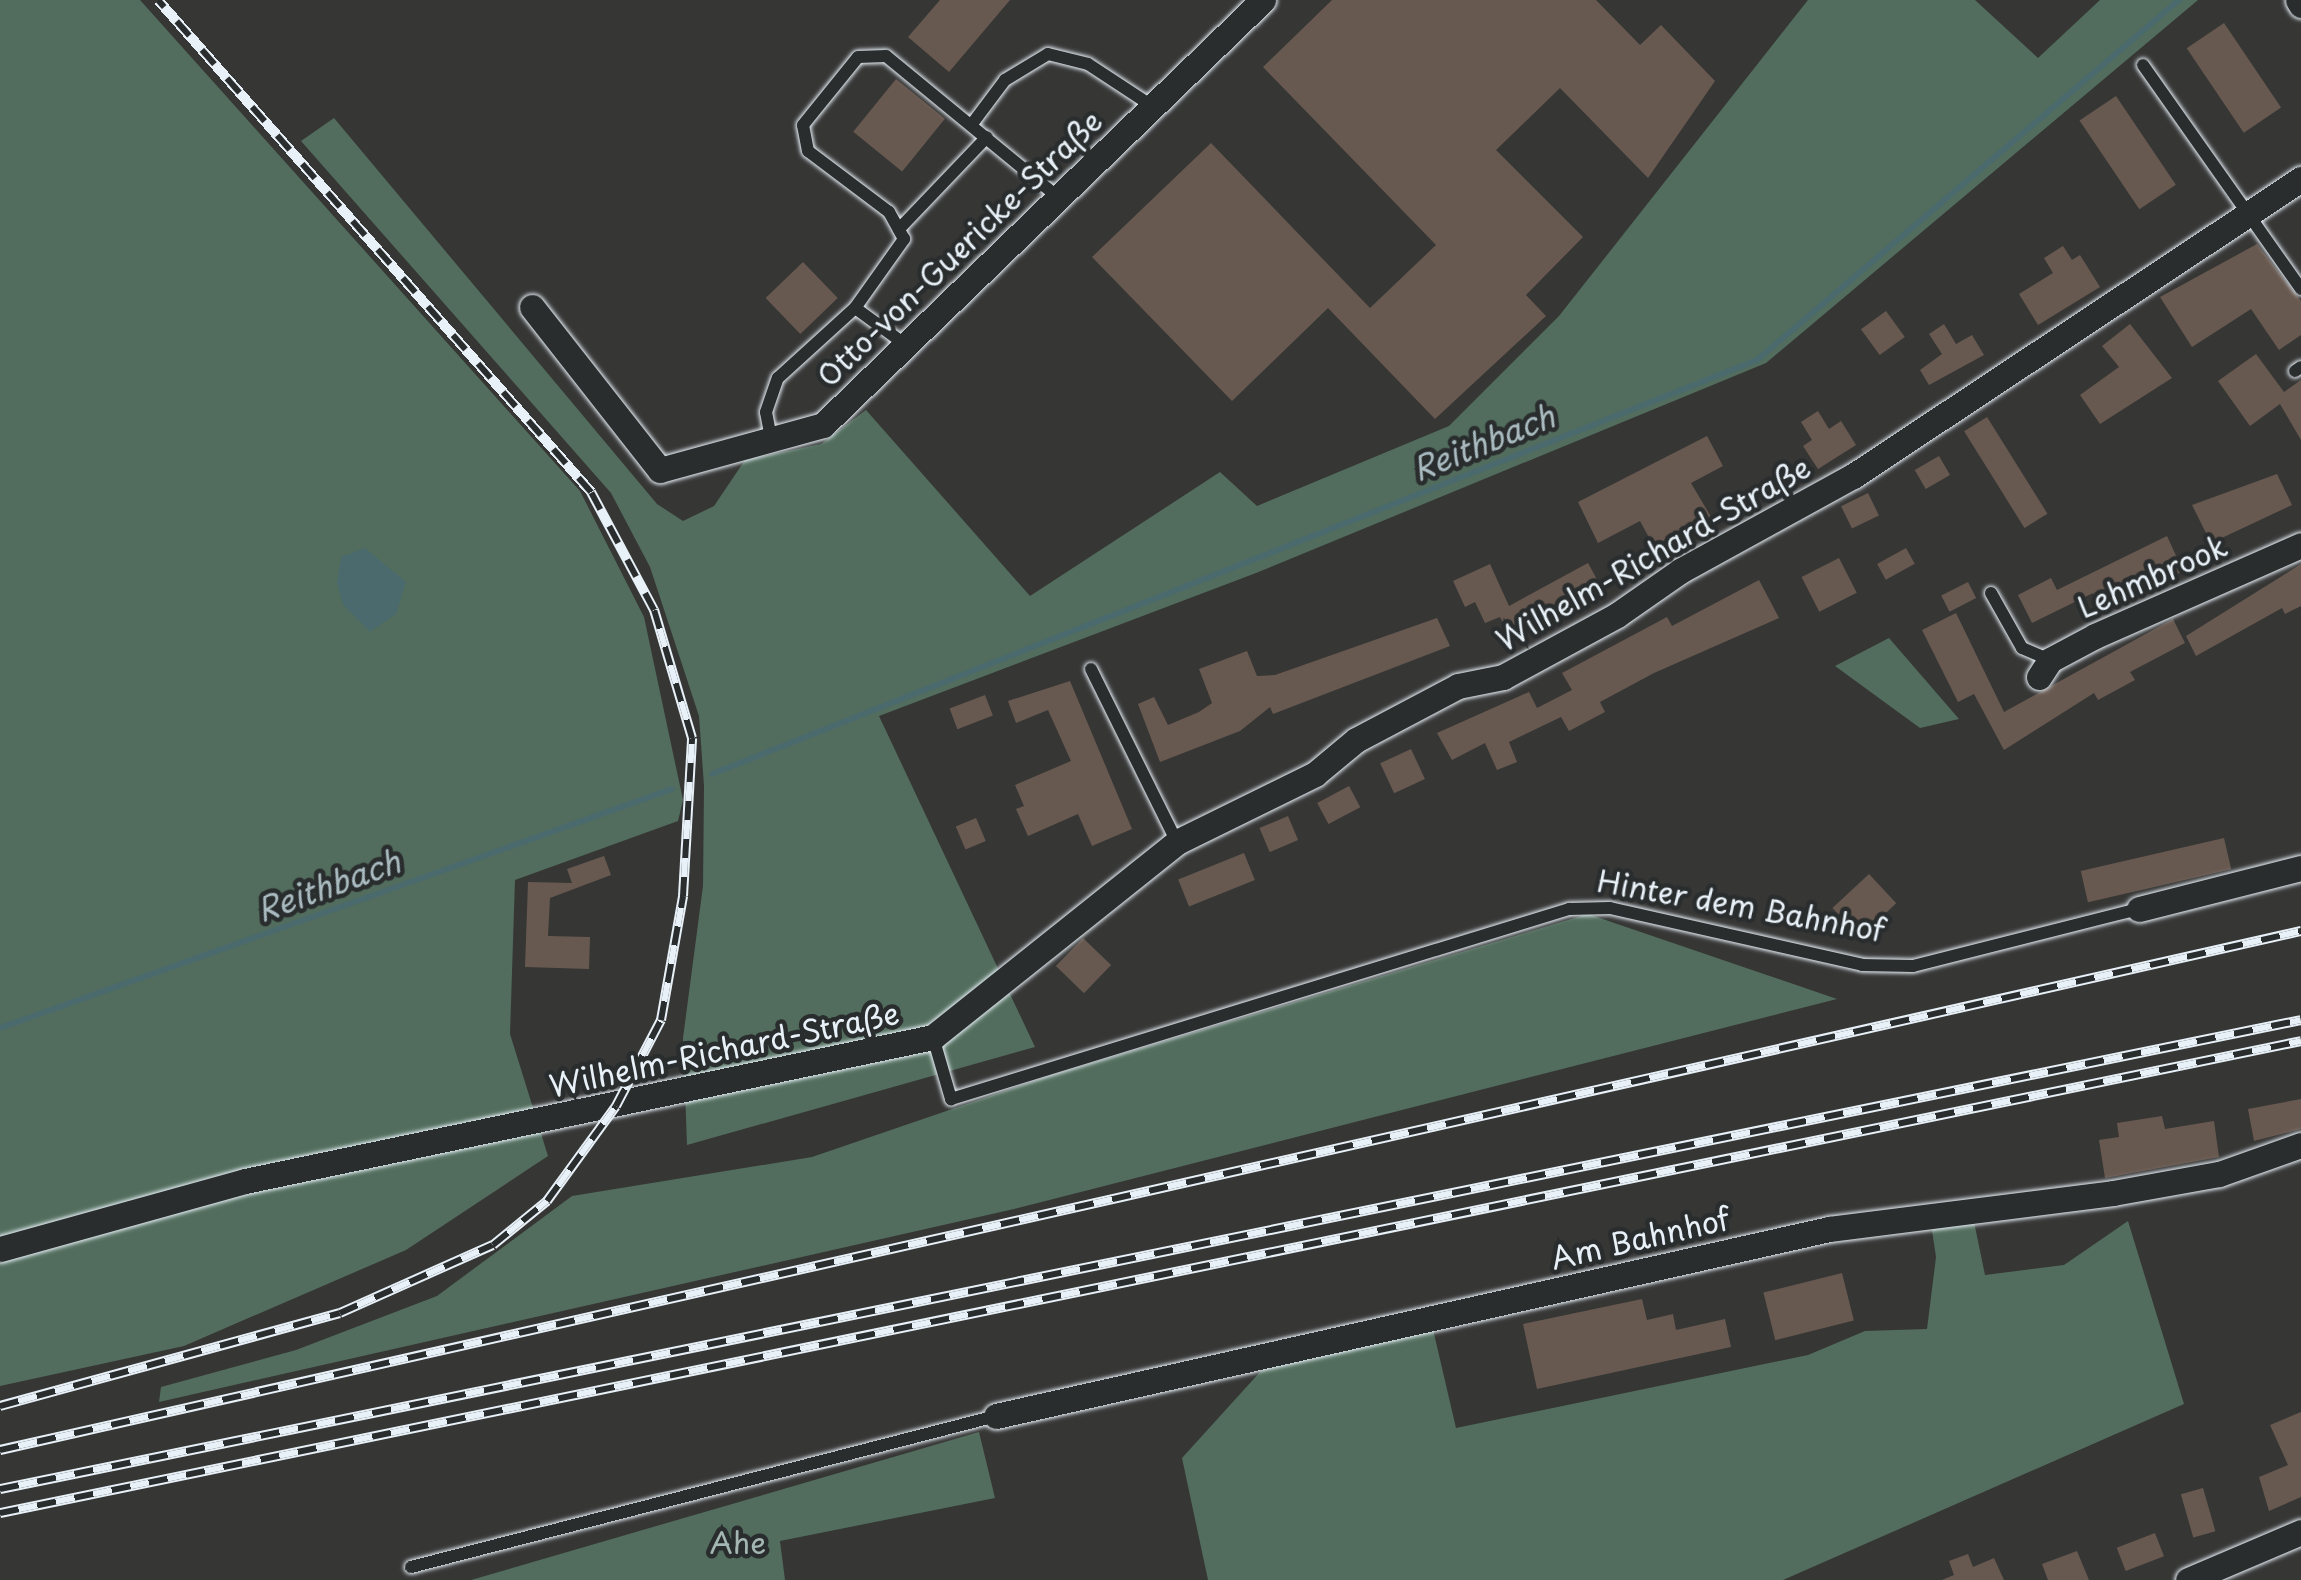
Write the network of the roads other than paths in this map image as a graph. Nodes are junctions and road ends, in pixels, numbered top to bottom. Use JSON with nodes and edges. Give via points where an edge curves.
{"nodes":[{"id":1,"x":1263,"y":0,"type":"edge"},
{"id":2,"x":2143,"y":65,"type":"dead end"},
{"id":3,"x":1152,"y":106,"type":"junction"},
{"id":4,"x":972,"y":124,"type":"junction"},
{"id":5,"x":987,"y":138,"type":"junction"},
{"id":6,"x":2301,"y":179,"type":"edge"},
{"id":7,"x":1059,"y":198,"type":"junction"},
{"id":8,"x":2252,"y":216,"type":"junction"},
{"id":9,"x":899,"y":230,"type":"junction"},
{"id":10,"x":2301,"y":289,"type":"edge"},
{"id":11,"x":532,"y":306,"type":"dead end"},
{"id":12,"x":856,"y":308,"type":"junction"},
{"id":13,"x":906,"y":345,"type":"junction"},
{"id":14,"x":771,"y":438,"type":"junction"},
{"id":15,"x":2301,"y":545,"type":"edge"},
{"id":16,"x":1992,"y":592,"type":"dead end"},
{"id":17,"x":2044,"y":668,"type":"joint"},
{"id":18,"x":1090,"y":669,"type":"dead end"},
{"id":19,"x":1178,"y":842,"type":"junction"},
{"id":20,"x":2301,"y":868,"type":"edge"},
{"id":21,"x":2139,"y":909,"type":"joint"},
{"id":22,"x":933,"y":1036,"type":"junction"},
{"id":23,"x":2301,"y":1145,"type":"edge"},
{"id":24,"x":0,"y":1249,"type":"edge"},
{"id":25,"x":996,"y":1416,"type":"joint"},
{"id":26,"x":2301,"y":1532,"type":"edge"},
{"id":27,"x":411,"y":1567,"type":"dead end"},
{"id":28,"x":2188,"y":1580,"type":"edge"}],
"edges":[{"from":1,"to":3,"type":"street","name":"Otto-von-Guericke-Straße"},
{"from":2,"to":8,"type":"lane"},
{"from":3,"to":4,"type":"lane","via":[[1088,64],[1048,54],[1005,80]]},
{"from":3,"to":7,"type":"street","name":"Otto-von-Guericke-Straße"},
{"from":4,"to":5,"type":"lane"},
{"from":4,"to":9,"type":"lane","via":[[886,56],[858,57],[820,98],[804,125],[808,151],[890,212]]},
{"from":5,"to":7,"type":"lane"},
{"from":5,"to":9,"type":"lane"},
{"from":6,"to":8,"type":"street","name":"Wilhelm-Richard-Straße"},
{"from":7,"to":13,"type":"street","name":"Otto-von-Guericke-Straße"},
{"from":8,"to":10,"type":"lane"},
{"from":8,"to":19,"type":"street","name":"Wilhelm-Richard-Straße","via":[[1853,476],[1680,571],[1617,616],[1503,677],[1458,686],[1356,740],[1315,774]]},
{"from":9,"to":12,"type":"lane","via":[[904,239],[890,269]]},
{"from":11,"to":14,"type":"street","name":"Otto-von-Guericke-Straße","via":[[660,470]]},
{"from":12,"to":13,"type":"lane"},
{"from":12,"to":14,"type":"lane","via":[[778,378],[766,412]]},
{"from":13,"to":14,"type":"street","name":"Otto-von-Guericke-Straße","via":[[824,425]]},
{"from":15,"to":17,"type":"street","name":"Lehmbrook"},
{"from":16,"to":17,"type":"lane","via":[[2022,648]]},
{"from":18,"to":19,"type":"lane"},
{"from":19,"to":22,"type":"street","name":"Wilhelm-Richard-Straße"},
{"from":20,"to":21,"type":"street","name":"Hinter dem Bahnhof"},
{"from":21,"to":22,"type":"lane","name":"Hinter dem Bahnhof","via":[[1913,966],[1862,965],[1610,908],[1570,909],[951,1099]]},
{"from":22,"to":24,"type":"street","name":"Wilhelm-Richard-Straße","via":[[245,1182]]},
{"from":23,"to":25,"type":"street","name":"Am Bahnhof","via":[[2219,1174],[1829,1229]]},
{"from":25,"to":27,"type":"lane"},
{"from":26,"to":28,"type":"street"}]}
